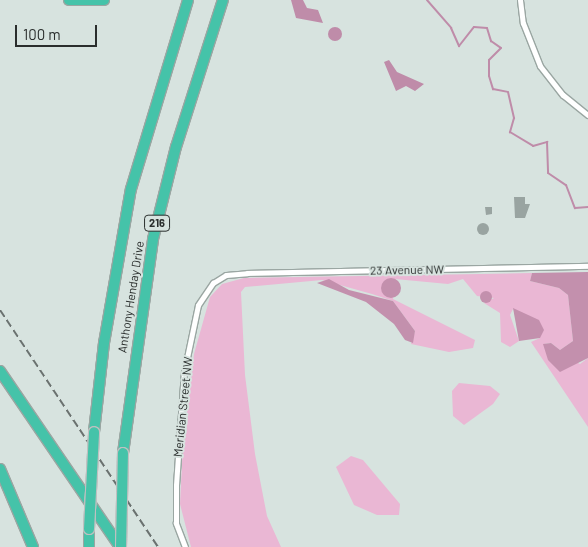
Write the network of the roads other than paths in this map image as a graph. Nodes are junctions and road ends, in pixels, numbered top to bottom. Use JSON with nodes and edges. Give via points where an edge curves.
{"nodes":[{"id":1,"x":69,"y":0,"type":"edge"},
{"id":2,"x":104,"y":0,"type":"edge"},
{"id":3,"x":188,"y":0,"type":"edge"},
{"id":4,"x":223,"y":0,"type":"edge"},
{"id":5,"x":519,"y":3,"type":"edge"},
{"id":6,"x":588,"y":115,"type":"edge"},
{"id":7,"x":588,"y":266,"type":"edge"},
{"id":8,"x":226,"y":275,"type":"joint"},
{"id":9,"x":0,"y":370,"type":"edge"},
{"id":10,"x":0,"y":469,"type":"edge"},
{"id":11,"x":33,"y":547,"type":"edge"},
{"id":12,"x":89,"y":547,"type":"edge"},
{"id":13,"x":120,"y":547,"type":"edge"},
{"id":14,"x":185,"y":547,"type":"edge"}],
"edges":[{"from":1,"to":2,"type":"highway"},
{"from":3,"to":12,"type":"highway","name":"Anthony Henday Drive","number":"216","bridge":true,"via":[[131,189],[104,342],[94,432]]},
{"from":4,"to":13,"type":"highway","name":"Anthony Henday Drive","number":"216","bridge":true,"via":[[176,147],[153,239],[123,453]]},
{"from":5,"to":6,"type":"street","via":[[546,75]]},
{"from":7,"to":8,"type":"street","name":"23 Avenue NW"},
{"from":8,"to":14,"type":"street","name":"Meridian Street NW","via":[[207,289],[192,330],[180,409],[176,522]]},
{"from":9,"to":13,"type":"highway"},
{"from":10,"to":11,"type":"highway"}]}
